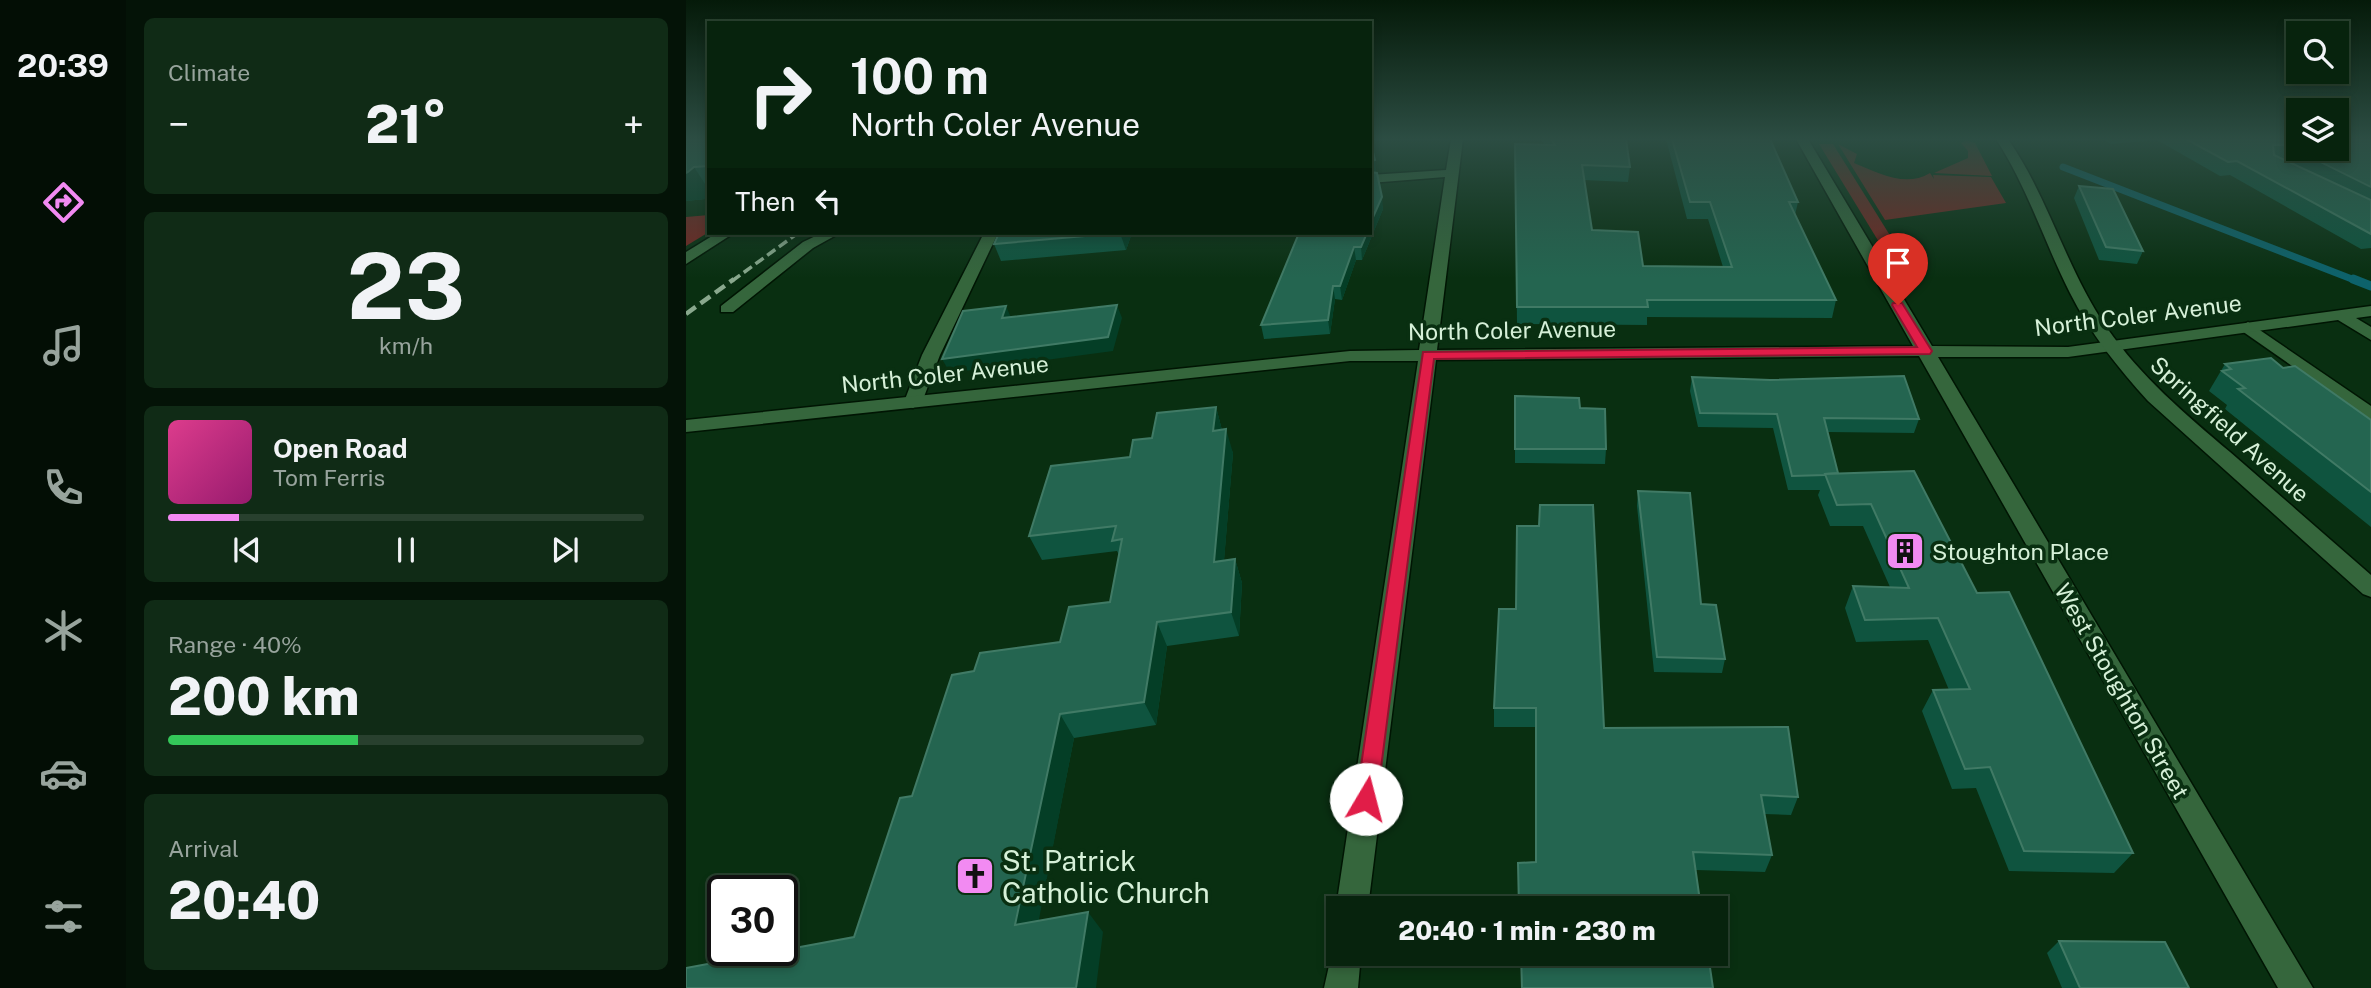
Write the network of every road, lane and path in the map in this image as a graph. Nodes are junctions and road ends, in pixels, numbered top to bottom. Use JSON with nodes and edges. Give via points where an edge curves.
{"nodes":[{"id":1,"x":1451,"y":185,"type":"edge"},
{"id":2,"x":1829,"y":185,"type":"edge"},
{"id":3,"x":2031,"y":185,"type":"edge"},
{"id":4,"x":724,"y":235,"type":"edge"},
{"id":5,"x":829,"y":235,"type":"edge"},
{"id":6,"x":990,"y":235,"type":"edge"},
{"id":7,"x":686,"y":259,"type":"edge"},
{"id":8,"x":727,"y":309,"type":"dead end"},
{"id":9,"x":2371,"y":310,"type":"edge"},
{"id":10,"x":2339,"y":314,"type":"junction"},
{"id":11,"x":2248,"y":327,"type":"junction"},
{"id":12,"x":2371,"y":335,"type":"edge"},
{"id":13,"x":2112,"y":347,"type":"junction"},
{"id":14,"x":1926,"y":351,"type":"junction"},
{"id":15,"x":1428,"y":355,"type":"junction"},
{"id":16,"x":913,"y":402,"type":"junction"},
{"id":17,"x":2371,"y":415,"type":"edge"},
{"id":18,"x":686,"y":426,"type":"edge"},
{"id":19,"x":2371,"y":588,"type":"edge"},
{"id":20,"x":1354,"y":896,"type":"edge"},
{"id":21,"x":1344,"y":966,"type":"edge"},
{"id":22,"x":1341,"y":988,"type":"edge"},
{"id":23,"x":2296,"y":988,"type":"edge"}],
"edges":[{"from":1,"to":15,"type":"street"},
{"from":2,"to":14,"type":"street","name":"West Stoughton Street"},
{"from":3,"to":13,"type":"street","name":"Springfield Avenue","via":[[2071,281]]},
{"from":4,"to":7,"type":"street"},
{"from":5,"to":8,"type":"street","via":[[808,245]]},
{"from":6,"to":16,"type":"street"},
{"from":9,"to":10,"type":"street","name":"North Coler Avenue"},
{"from":10,"to":11,"type":"street","name":"North Coler Avenue"},
{"from":10,"to":12,"type":"street"},
{"from":11,"to":13,"type":"street","name":"North Coler Avenue"},
{"from":11,"to":17,"type":"street"},
{"from":13,"to":14,"type":"street","name":"North Coler Avenue","via":[[2068,352]]},
{"from":13,"to":19,"type":"street","name":"Springfield Avenue","via":[[2155,397]]},
{"from":14,"to":15,"type":"street","name":"North Coler Avenue"},
{"from":14,"to":23,"type":"street","name":"West Stoughton Street"},
{"from":15,"to":16,"type":"street","name":"North Coler Avenue","via":[[1350,356]]},
{"from":15,"to":20,"type":"street"},
{"from":16,"to":18,"type":"street","name":"North Coler Avenue"},
{"from":21,"to":22,"type":"street"}]}
